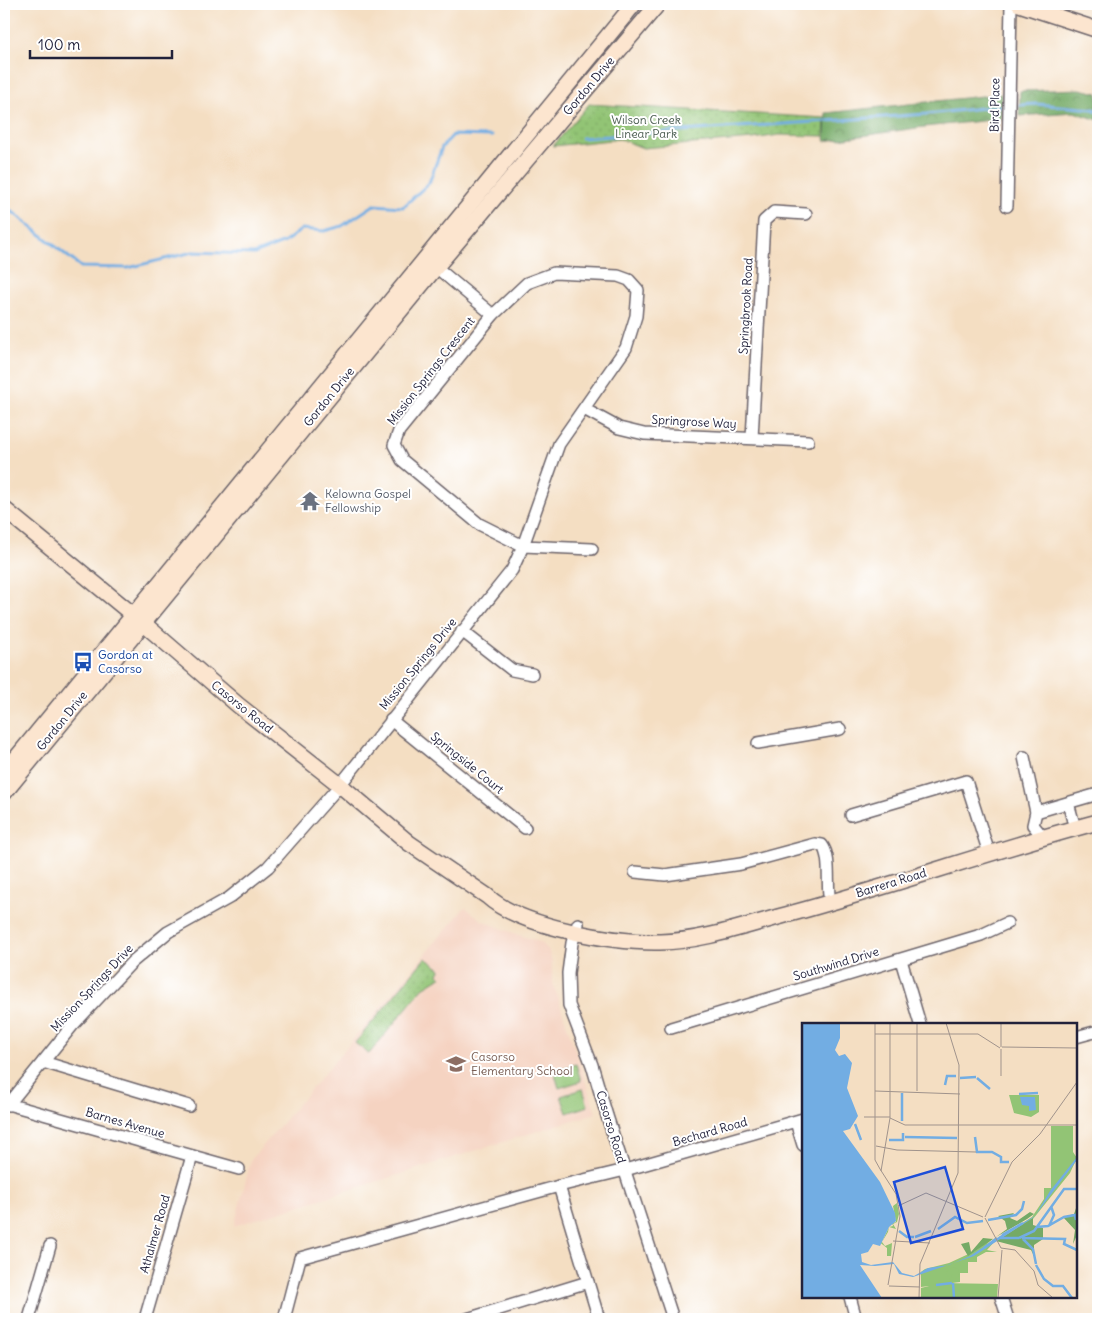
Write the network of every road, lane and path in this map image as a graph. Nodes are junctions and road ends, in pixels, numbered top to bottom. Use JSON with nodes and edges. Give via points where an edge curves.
{"nodes":[{"id":1,"x":634,"y":4,"type":"edge"},
{"id":2,"x":658,"y":4,"type":"edge"},
{"id":3,"x":1011,"y":4,"type":"edge"},
{"id":4,"x":1019,"y":4,"type":"edge"},
{"id":5,"x":1098,"y":30,"type":"edge"},
{"id":6,"x":1007,"y":206,"type":"dead end"},
{"id":7,"x":806,"y":214,"type":"dead end"},
{"id":8,"x":436,"y":267,"type":"junction"},
{"id":9,"x":493,"y":315,"type":"junction"},
{"id":10,"x":584,"y":409,"type":"junction"},
{"id":11,"x":752,"y":438,"type":"junction"},
{"id":12,"x":808,"y":441,"type":"dead end"},
{"id":13,"x":4,"y":509,"type":"edge"},
{"id":14,"x":523,"y":546,"type":"junction"},
{"id":15,"x":592,"y":549,"type":"dead end"},
{"id":16,"x":138,"y":619,"type":"junction"},
{"id":17,"x":462,"y":631,"type":"junction"},
{"id":18,"x":532,"y":674,"type":"dead end"},
{"id":19,"x":391,"y":720,"type":"junction"},
{"id":20,"x":840,"y":729,"type":"dead end"},
{"id":21,"x":758,"y":743,"type":"dead end"},
{"id":22,"x":1024,"y":757,"type":"dead end"},
{"id":23,"x":4,"y":773,"type":"edge"},
{"id":24,"x":340,"y":786,"type":"junction"},
{"id":25,"x":4,"y":793,"type":"edge"},
{"id":26,"x":1098,"y":794,"type":"edge"},
{"id":27,"x":1068,"y":803,"type":"junction"},
{"id":28,"x":1036,"y":812,"type":"junction"},
{"id":29,"x":851,"y":815,"type":"dead end"},
{"id":30,"x":1098,"y":822,"type":"edge"},
{"id":31,"x":525,"y":828,"type":"dead end"},
{"id":32,"x":1075,"y":828,"type":"junction"},
{"id":33,"x":1043,"y":837,"type":"junction"},
{"id":34,"x":989,"y":853,"type":"junction"},
{"id":35,"x":635,"y":872,"type":"dead end"},
{"id":36,"x":830,"y":902,"type":"junction"},
{"id":37,"x":1007,"y":923,"type":"dead end"},
{"id":38,"x":576,"y":928,"type":"junction"},
{"id":39,"x":900,"y":960,"type":"junction"},
{"id":40,"x":920,"y":1023,"type":"edge"},
{"id":41,"x":671,"y":1028,"type":"dead end"},
{"id":42,"x":1098,"y":1031,"type":"edge"},
{"id":43,"x":1077,"y":1037,"type":"edge"},
{"id":44,"x":43,"y":1062,"type":"junction"},
{"id":45,"x":6,"y":1104,"type":"edge"},
{"id":46,"x":189,"y":1106,"type":"dead end"},
{"id":47,"x":800,"y":1121,"type":"edge"},
{"id":48,"x":802,"y":1137,"type":"edge"},
{"id":49,"x":192,"y":1156,"type":"junction"},
{"id":50,"x":239,"y":1169,"type":"dead end"},
{"id":51,"x":625,"y":1170,"type":"junction"},
{"id":52,"x":559,"y":1186,"type":"junction"},
{"id":53,"x":50,"y":1246,"type":"dead end"},
{"id":54,"x":588,"y":1282,"type":"junction"},
{"id":55,"x":850,"y":1298,"type":"edge"},
{"id":56,"x":1001,"y":1298,"type":"edge"},
{"id":57,"x":29,"y":1319,"type":"edge"},
{"id":58,"x":145,"y":1319,"type":"edge"},
{"id":59,"x":284,"y":1319,"type":"edge"},
{"id":60,"x":468,"y":1319,"type":"edge"},
{"id":61,"x":599,"y":1319,"type":"edge"},
{"id":62,"x":673,"y":1319,"type":"edge"},
{"id":63,"x":856,"y":1319,"type":"edge"},
{"id":64,"x":1008,"y":1319,"type":"edge"}],
"edges":[{"from":1,"to":16,"type":"main road","name":"Gordon Drive"},
{"from":2,"to":8,"type":"main road","name":"Gordon Drive"},
{"from":3,"to":6,"type":"street","name":"Bird Place"},
{"from":4,"to":5,"type":"main road"},
{"from":7,"to":11,"type":"street","name":"Springbrook Road","via":[[774,212],[764,221]]},
{"from":8,"to":9,"type":"street","name":"Mission Springs Crescent"},
{"from":8,"to":16,"type":"main road","name":"Gordon Drive"},
{"from":9,"to":10,"type":"street","name":"Mission Springs Drive","via":[[528,283],[554,273],[618,276],[629,280],[638,290],[636,316],[626,348]]},
{"from":9,"to":14,"type":"street","name":"Mission Springs Crescent","via":[[399,431],[394,445],[402,460],[479,524]]},
{"from":10,"to":11,"type":"street","name":"Springrose Way","via":[[619,428],[644,434]]},
{"from":10,"to":14,"type":"street","name":"Mission Springs Drive","via":[[559,444]]},
{"from":11,"to":12,"type":"street","name":"Springrose Way"},
{"from":13,"to":16,"type":"main road","name":"Casorso Road"},
{"from":14,"to":15,"type":"street"},
{"from":14,"to":17,"type":"street","name":"Mission Springs Drive","via":[[512,570]]},
{"from":16,"to":23,"type":"main road","name":"Gordon Drive"},
{"from":16,"to":24,"type":"main road","name":"Casorso Road","via":[[238,706]]},
{"from":16,"to":25,"type":"main road","name":"Gordon Drive"},
{"from":17,"to":18,"type":"street","via":[[512,670]]},
{"from":17,"to":19,"type":"street","name":"Mission Springs Drive"},
{"from":19,"to":24,"type":"street","name":"Mission Springs Drive"},
{"from":19,"to":31,"type":"street","name":"Springside Court"},
{"from":20,"to":21,"type":"street"},
{"from":22,"to":28,"type":"street"},
{"from":24,"to":38,"type":"main road","name":"Casorso Road","via":[[409,844],[487,896],[502,897]]},
{"from":24,"to":44,"type":"street","name":"Mission Springs Drive","via":[[268,867],[229,898],[168,932],[132,962]]},
{"from":26,"to":27,"type":"street"},
{"from":27,"to":28,"type":"street"},
{"from":27,"to":32,"type":"street"},
{"from":28,"to":33,"type":"street","via":[[1034,825]]},
{"from":29,"to":34,"type":"street","via":[[966,781]]},
{"from":30,"to":32,"type":"main road","name":"Barrera Road"},
{"from":32,"to":33,"type":"main road","name":"Barrera Road"},
{"from":33,"to":34,"type":"main road","name":"Barrera Road"},
{"from":34,"to":36,"type":"main road","name":"Barrera Road"},
{"from":35,"to":36,"type":"street","via":[[674,874],[741,864],[815,844],[822,845],[826,851]]},
{"from":36,"to":38,"type":"main road","name":"Barrera Road","via":[[682,939],[661,934]]},
{"from":37,"to":39,"type":"street","name":"Southwind Drive","via":[[981,935]]},
{"from":38,"to":51,"type":"street","name":"Casorso Road","via":[[568,973],[569,1005]]},
{"from":39,"to":40,"type":"street"},
{"from":39,"to":41,"type":"street","name":"Southwind Drive"},
{"from":42,"to":43,"type":"street"},
{"from":44,"to":45,"type":"street","name":"Mission Springs Drive"},
{"from":44,"to":46,"type":"street"},
{"from":45,"to":49,"type":"street","name":"Barnes Avenue"},
{"from":47,"to":48,"type":"street"},
{"from":47,"to":51,"type":"street","name":"Bechard Road"},
{"from":49,"to":50,"type":"street","name":"Barnes Avenue"},
{"from":49,"to":58,"type":"street","name":"Athalmer Road"},
{"from":51,"to":52,"type":"street","name":"Bechard Road"},
{"from":51,"to":62,"type":"street","name":"Casorso Road"},
{"from":52,"to":54,"type":"street"},
{"from":52,"to":59,"type":"street","name":"Bechard Road","via":[[300,1258]]},
{"from":53,"to":57,"type":"street"},
{"from":54,"to":60,"type":"street"},
{"from":54,"to":61,"type":"street"},
{"from":55,"to":63,"type":"street"},
{"from":56,"to":64,"type":"street"}]}
